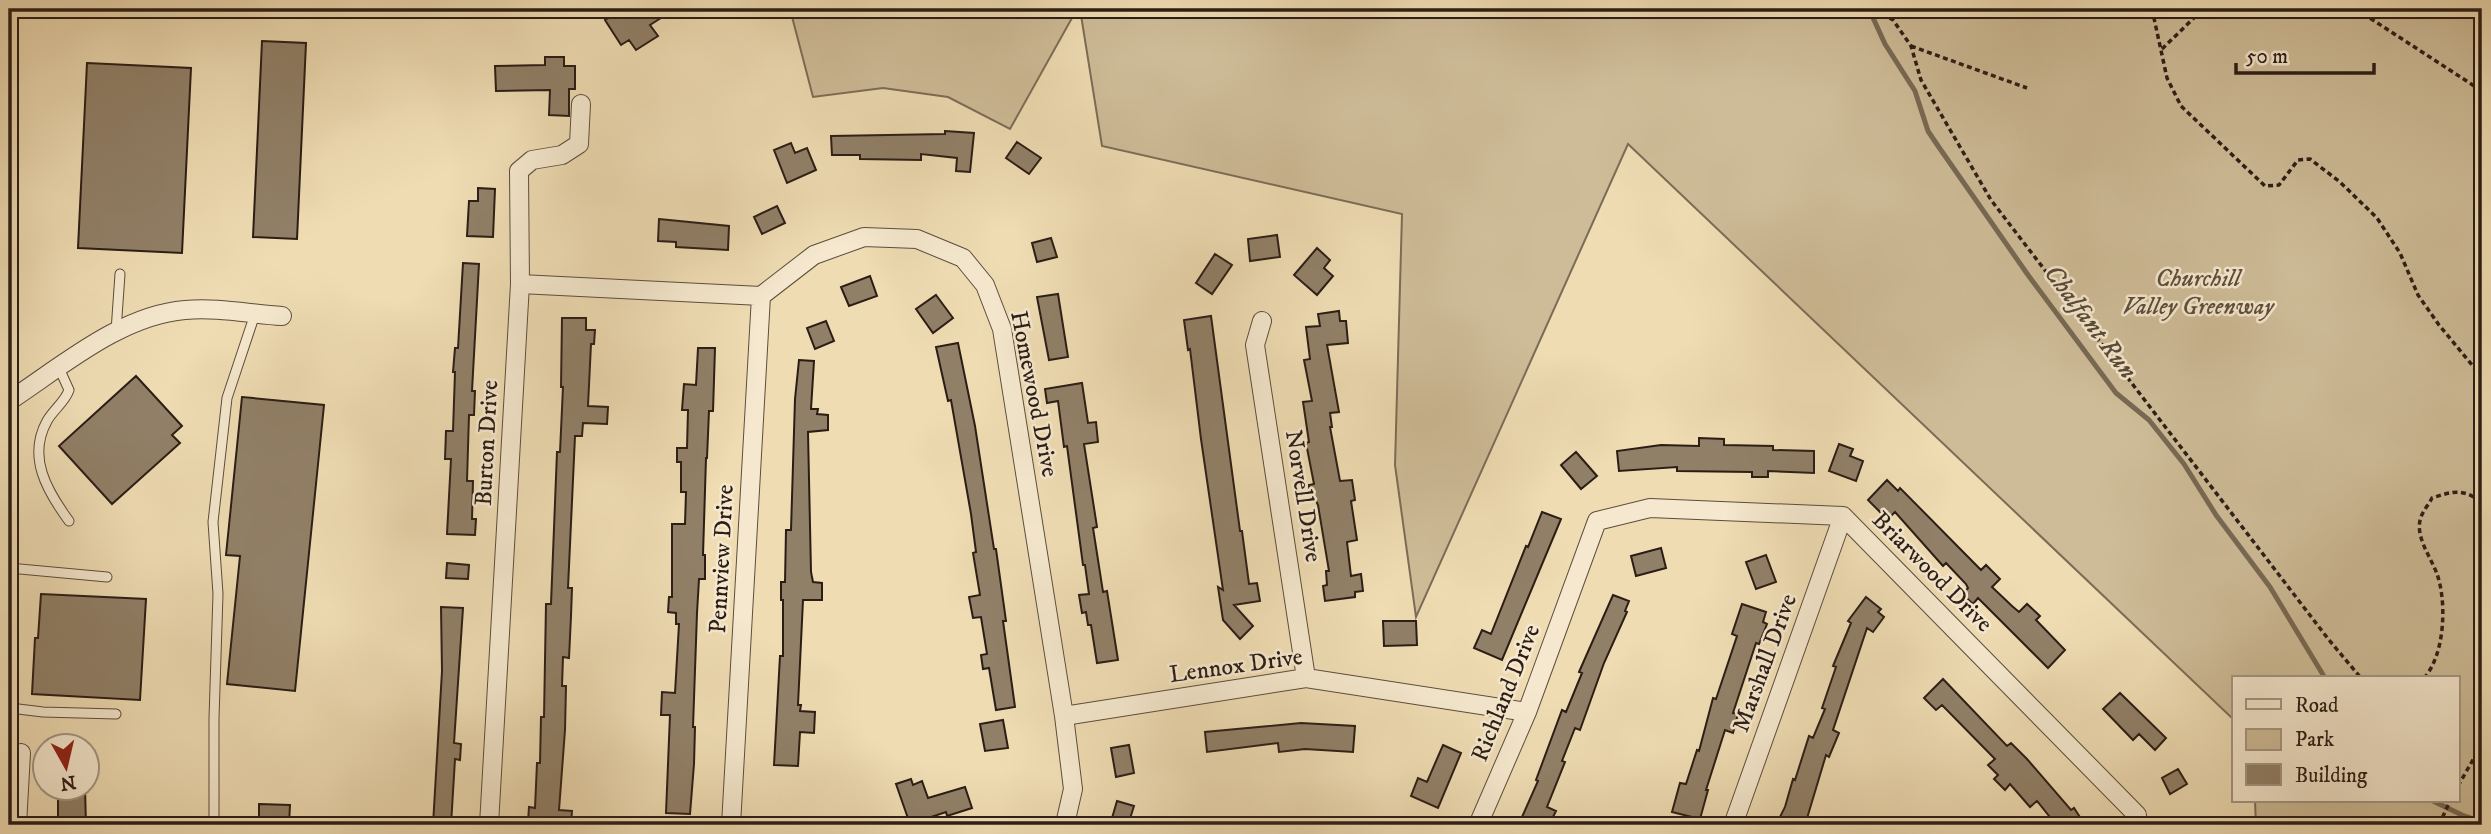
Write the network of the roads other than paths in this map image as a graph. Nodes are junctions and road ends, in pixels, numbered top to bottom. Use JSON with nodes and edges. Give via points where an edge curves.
{"nodes":[{"id":1,"x":581,"y":104,"type":"dead end"},
{"id":2,"x":120,"y":274,"type":"dead end"},
{"id":3,"x":520,"y":284,"type":"junction"},
{"id":4,"x":761,"y":296,"type":"junction"},
{"id":5,"x":255,"y":314,"type":"junction"},
{"id":6,"x":282,"y":316,"type":"dead end"},
{"id":7,"x":1262,"y":321,"type":"dead end"},
{"id":8,"x":116,"y":331,"type":"junction"},
{"id":9,"x":59,"y":368,"type":"junction"},
{"id":10,"x":9,"y":401,"type":"edge"},
{"id":11,"x":1843,"y":516,"type":"junction"},
{"id":12,"x":69,"y":521,"type":"dead end"},
{"id":13,"x":9,"y":568,"type":"edge"},
{"id":14,"x":107,"y":577,"type":"dead end"},
{"id":15,"x":1577,"y":578,"type":"joint"},
{"id":16,"x":9,"y":645,"type":"edge"},
{"id":17,"x":1306,"y":678,"type":"junction"},
{"id":18,"x":9,"y":687,"type":"edge"},
{"id":19,"x":9,"y":704,"type":"edge"},
{"id":20,"x":1527,"y":712,"type":"junction"},
{"id":21,"x":116,"y":714,"type":"dead end"},
{"id":22,"x":1064,"y":716,"type":"junction"},
{"id":23,"x":21,"y":753,"type":"dead end"},
{"id":24,"x":17,"y":825,"type":"edge"},
{"id":25,"x":214,"y":825,"type":"edge"},
{"id":26,"x":489,"y":825,"type":"edge"},
{"id":27,"x":731,"y":825,"type":"edge"},
{"id":28,"x":1061,"y":825,"type":"edge"},
{"id":29,"x":1478,"y":825,"type":"edge"},
{"id":30,"x":1733,"y":825,"type":"edge"},
{"id":31,"x":2137,"y":825,"type":"edge"}],
"edges":[{"from":1,"to":3,"type":"street","name":"Burton Drive","via":[[579,144],[562,155],[532,160],[519,172]]},
{"from":2,"to":8,"type":"lane"},
{"from":3,"to":4,"type":"street"},
{"from":3,"to":26,"type":"street","name":"Burton Drive"},
{"from":4,"to":22,"type":"street","name":"Homewood Drive","via":[[814,255],[864,237],[917,239],[963,258],[985,285],[1002,329]]},
{"from":4,"to":27,"type":"street","name":"Pennview Drive"},
{"from":5,"to":6,"type":"street"},
{"from":5,"to":8,"type":"street","via":[[187,310],[147,317]]},
{"from":5,"to":25,"type":"lane","via":[[228,398],[213,522],[218,594]]},
{"from":7,"to":17,"type":"street","name":"Norvell Drive","via":[[1255,345]]},
{"from":8,"to":9,"type":"street"},
{"from":9,"to":10,"type":"street"},
{"from":9,"to":12,"type":"lane","via":[[69,390],[43,430],[38,455],[54,502]]},
{"from":11,"to":15,"type":"street","name":"Briarwood Drive","via":[[1650,508],[1597,521]]},
{"from":11,"to":30,"type":"street","name":"Marshall Drive"},
{"from":11,"to":31,"type":"street","name":"Briarwood Drive","via":[[2137,815]]},
{"from":13,"to":14,"type":"lane"},
{"from":15,"to":20,"type":"street","name":"Richland Drive"},
{"from":16,"to":18,"type":"lane"},
{"from":17,"to":20,"type":"street","name":"Lennox Drive"},
{"from":17,"to":22,"type":"street","name":"Lennox Drive"},
{"from":19,"to":21,"type":"lane","via":[[10,708],[43,712]]},
{"from":20,"to":29,"type":"street","name":"Richland Drive"},
{"from":22,"to":28,"type":"street","via":[[1073,789]]},
{"from":23,"to":24,"type":"street"}]}
